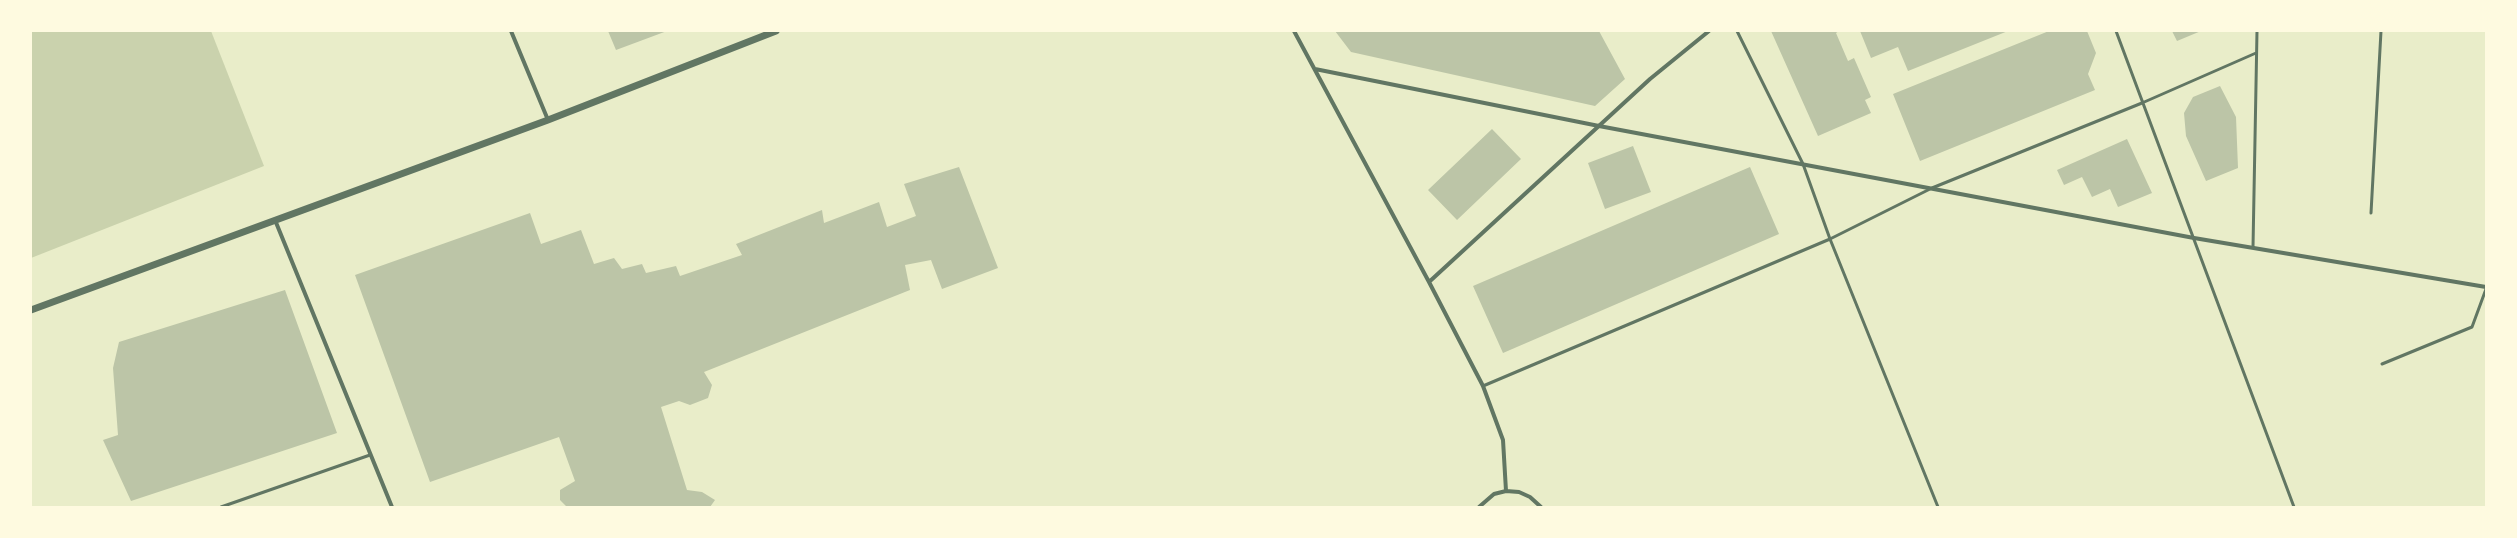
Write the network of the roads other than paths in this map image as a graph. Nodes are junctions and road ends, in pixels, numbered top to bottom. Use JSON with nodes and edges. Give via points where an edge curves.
{"nodes":[{"id":1,"x":511,"y":31,"type":"edge"},
{"id":2,"x":776,"y":31,"type":"edge"},
{"id":3,"x":1294,"y":31,"type":"edge"},
{"id":4,"x":1709,"y":31,"type":"edge"},
{"id":5,"x":1737,"y":31,"type":"edge"},
{"id":6,"x":2116,"y":31,"type":"edge"},
{"id":7,"x":2257,"y":31,"type":"edge"},
{"id":8,"x":2381,"y":31,"type":"edge"},
{"id":9,"x":2256,"y":53,"type":"junction"},
{"id":10,"x":1315,"y":69,"type":"junction"},
{"id":11,"x":2142,"y":103,"type":"junction"},
{"id":12,"x":548,"y":120,"type":"junction"},
{"id":13,"x":1599,"y":126,"type":"junction"},
{"id":14,"x":1803,"y":164,"type":"junction"},
{"id":15,"x":1932,"y":188,"type":"junction"},
{"id":16,"x":2370,"y":213,"type":"dead end"},
{"id":17,"x":275,"y":220,"type":"junction"},
{"id":18,"x":2194,"y":238,"type":"junction"},
{"id":19,"x":1830,"y":240,"type":"junction"},
{"id":20,"x":2253,"y":247,"type":"junction"},
{"id":21,"x":1429,"y":282,"type":"junction"},
{"id":22,"x":2486,"y":288,"type":"edge"},
{"id":23,"x":31,"y":310,"type":"edge"},
{"id":24,"x":2382,"y":364,"type":"dead end"},
{"id":25,"x":1483,"y":386,"type":"junction"},
{"id":26,"x":370,"y":455,"type":"junction"},
{"id":27,"x":1506,"y":491,"type":"junction"},
{"id":28,"x":220,"y":507,"type":"edge"},
{"id":29,"x":392,"y":507,"type":"edge"},
{"id":30,"x":1479,"y":507,"type":"edge"},
{"id":31,"x":1541,"y":507,"type":"edge"},
{"id":32,"x":1938,"y":507,"type":"edge"},
{"id":33,"x":2294,"y":507,"type":"edge"}],
"edges":[{"from":1,"to":12,"type":"street"},
{"from":2,"to":12,"type":"street"},
{"from":3,"to":10,"type":"street"},
{"from":4,"to":13,"type":"street"},
{"from":5,"to":14,"type":"lane"},
{"from":6,"to":11,"type":"lane"},
{"from":7,"to":9,"type":"lane"},
{"from":8,"to":16,"type":"lane"},
{"from":9,"to":11,"type":"lane"},
{"from":9,"to":20,"type":"lane"},
{"from":10,"to":13,"type":"street"},
{"from":10,"to":21,"type":"street"},
{"from":11,"to":15,"type":"lane"},
{"from":11,"to":18,"type":"lane"},
{"from":12,"to":17,"type":"street"},
{"from":13,"to":14,"type":"street"},
{"from":13,"to":21,"type":"street"},
{"from":14,"to":15,"type":"street"},
{"from":14,"to":19,"type":"lane"},
{"from":15,"to":18,"type":"street"},
{"from":15,"to":19,"type":"lane"},
{"from":17,"to":23,"type":"street"},
{"from":17,"to":26,"type":"street"},
{"from":18,"to":20,"type":"street"},
{"from":18,"to":33,"type":"lane"},
{"from":19,"to":25,"type":"lane"},
{"from":19,"to":32,"type":"lane"},
{"from":20,"to":22,"type":"street"},
{"from":21,"to":25,"type":"street"},
{"from":22,"to":24,"type":"lane","via":[[2472,327]]},
{"from":25,"to":27,"type":"street","via":[[1503,440]]},
{"from":26,"to":28,"type":"lane"},
{"from":26,"to":29,"type":"street"},
{"from":27,"to":30,"type":"street","via":[[1494,494]]},
{"from":27,"to":31,"type":"street","via":[[1519,492],[1530,497]]}]}
